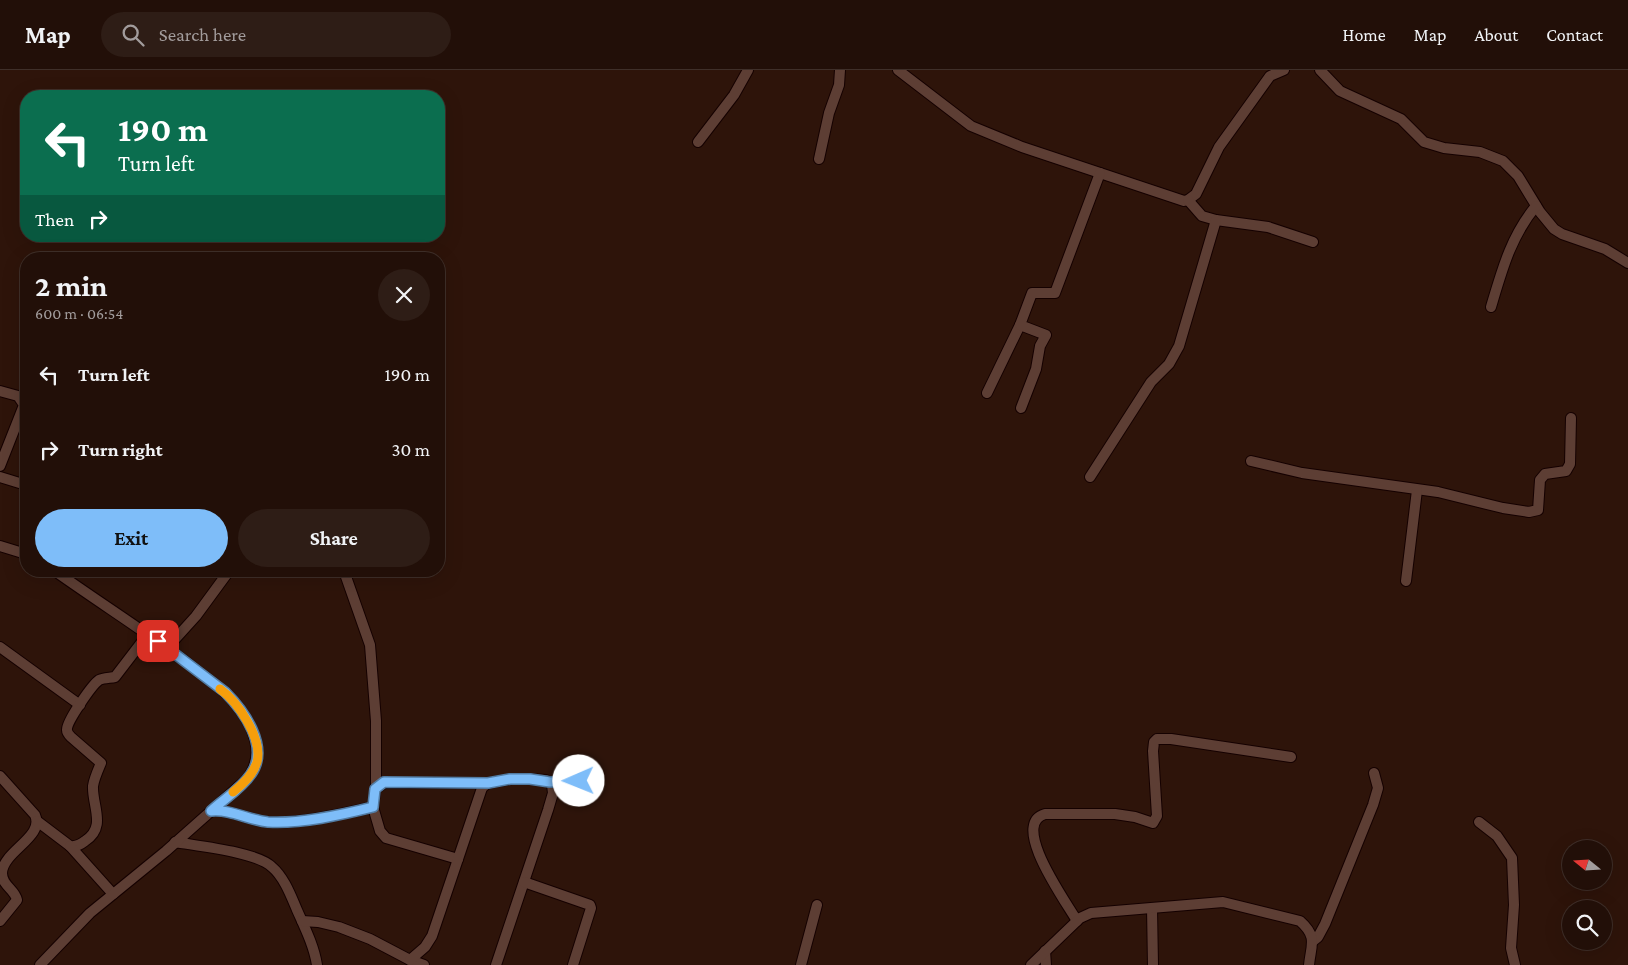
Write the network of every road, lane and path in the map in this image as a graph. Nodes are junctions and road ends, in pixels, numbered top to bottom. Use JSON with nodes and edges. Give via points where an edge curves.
{"nodes":[{"id":1,"x":748,"y":70,"type":"edge"},
{"id":2,"x":840,"y":70,"type":"edge"},
{"id":3,"x":898,"y":70,"type":"edge"},
{"id":4,"x":1284,"y":70,"type":"edge"},
{"id":5,"x":1320,"y":70,"type":"edge"},
{"id":6,"x":698,"y":142,"type":"dead end"},
{"id":7,"x":819,"y":159,"type":"dead end"},
{"id":8,"x":1100,"y":173,"type":"junction"},
{"id":9,"x":1188,"y":200,"type":"junction"},
{"id":10,"x":1536,"y":206,"type":"junction"},
{"id":11,"x":1216,"y":220,"type":"junction"},
{"id":12,"x":1313,"y":242,"type":"dead end"},
{"id":13,"x":1628,"y":263,"type":"edge"},
{"id":14,"x":1492,"y":307,"type":"dead end"},
{"id":15,"x":1020,"y":325,"type":"junction"},
{"id":16,"x":0,"y":391,"type":"edge"},
{"id":17,"x":986,"y":393,"type":"dead end"},
{"id":18,"x":20,"y":399,"type":"edge"},
{"id":19,"x":1021,"y":408,"type":"dead end"},
{"id":20,"x":20,"y":415,"type":"edge"},
{"id":21,"x":1571,"y":418,"type":"dead end"},
{"id":22,"x":1251,"y":461,"type":"dead end"},
{"id":23,"x":0,"y":466,"type":"edge"},
{"id":24,"x":0,"y":477,"type":"edge"},
{"id":25,"x":1090,"y":477,"type":"dead end"},
{"id":26,"x":20,"y":483,"type":"edge"},
{"id":27,"x":1417,"y":490,"type":"junction"},
{"id":28,"x":0,"y":546,"type":"edge"},
{"id":29,"x":20,"y":552,"type":"edge"},
{"id":30,"x":64,"y":577,"type":"edge"},
{"id":31,"x":225,"y":577,"type":"edge"},
{"id":32,"x":346,"y":577,"type":"edge"},
{"id":33,"x":1406,"y":581,"type":"dead end"},
{"id":34,"x":148,"y":634,"type":"junction"},
{"id":35,"x":0,"y":647,"type":"edge"},
{"id":36,"x":167,"y":648,"type":"junction"},
{"id":37,"x":80,"y":704,"type":"junction"},
{"id":38,"x":1291,"y":757,"type":"dead end"},
{"id":39,"x":1374,"y":773,"type":"dead end"},
{"id":40,"x":0,"y":776,"type":"edge"},
{"id":41,"x":579,"y":781,"type":"dead end"},
{"id":42,"x":550,"y":782,"type":"junction"},
{"id":43,"x":488,"y":783,"type":"junction"},
{"id":44,"x":375,"y":789,"type":"junction"},
{"id":45,"x":373,"y":807,"type":"junction"},
{"id":46,"x":211,"y":811,"type":"junction"},
{"id":47,"x":37,"y":821,"type":"junction"},
{"id":48,"x":1479,"y":822,"type":"dead end"},
{"id":49,"x":175,"y":842,"type":"junction"},
{"id":50,"x":70,"y":846,"type":"junction"},
{"id":51,"x":458,"y":859,"type":"junction"},
{"id":52,"x":524,"y":882,"type":"junction"},
{"id":53,"x":113,"y":894,"type":"junction"},
{"id":54,"x":817,"y":905,"type":"dead end"},
{"id":55,"x":1152,"y":908,"type":"junction"},
{"id":56,"x":0,"y":920,"type":"edge"},
{"id":57,"x":302,"y":921,"type":"junction"},
{"id":58,"x":1077,"y":921,"type":"junction"},
{"id":59,"x":1313,"y":941,"type":"junction"},
{"id":60,"x":1045,"y":951,"type":"junction"},
{"id":61,"x":410,"y":960,"type":"junction"},
{"id":62,"x":40,"y":965,"type":"edge"},
{"id":63,"x":317,"y":965,"type":"edge"},
{"id":64,"x":424,"y":965,"type":"edge"},
{"id":65,"x":496,"y":965,"type":"edge"},
{"id":66,"x":573,"y":965,"type":"edge"},
{"id":67,"x":801,"y":965,"type":"edge"},
{"id":68,"x":1031,"y":965,"type":"edge"},
{"id":69,"x":1046,"y":965,"type":"edge"},
{"id":70,"x":1153,"y":965,"type":"edge"},
{"id":71,"x":1309,"y":965,"type":"edge"},
{"id":72,"x":1515,"y":965,"type":"edge"}],
"edges":[{"from":1,"to":6,"type":"street","via":[[734,96]]},
{"from":2,"to":7,"type":"street"},
{"from":3,"to":8,"type":"street","via":[[972,126]]},
{"from":4,"to":9,"type":"street","via":[[1270,76],[1225,137],[1196,194]]},
{"from":5,"to":10,"type":"street","via":[[1340,91],[1401,119],[1424,142],[1480,152],[1503,161],[1518,176]]},
{"from":8,"to":9,"type":"street","via":[[1173,199]]},
{"from":8,"to":15,"type":"street","via":[[1055,293],[1032,293]]},
{"from":9,"to":11,"type":"street","via":[[1198,214]]},
{"from":10,"to":13,"type":"street","via":[[1562,234],[1605,249]]},
{"from":10,"to":14,"type":"street","via":[[1510,246]]},
{"from":11,"to":12,"type":"street","via":[[1268,227]]},
{"from":11,"to":25,"type":"street","via":[[1179,346],[1169,364],[1155,376]]},
{"from":15,"to":17,"type":"street"},
{"from":15,"to":19,"type":"street","via":[[1046,335]]},
{"from":16,"to":18,"type":"street"},
{"from":20,"to":23,"type":"street"},
{"from":21,"to":27,"type":"street","via":[[1570,464],[1566,471],[1545,474],[1540,480],[1538,510],[1529,512],[1503,508]]},
{"from":22,"to":27,"type":"street","via":[[1302,473]]},
{"from":24,"to":26,"type":"street"},
{"from":27,"to":33,"type":"street"},
{"from":28,"to":29,"type":"street"},
{"from":30,"to":34,"type":"street"},
{"from":31,"to":36,"type":"street"},
{"from":32,"to":44,"type":"street","via":[[370,645],[376,721]]},
{"from":34,"to":36,"type":"street"},
{"from":34,"to":37,"type":"street","via":[[114,677],[100,680]]},
{"from":35,"to":37,"type":"street"},
{"from":36,"to":46,"type":"street","via":[[225,692],[245,718],[257,744],[257,762],[252,773]]},
{"from":37,"to":50,"type":"street","via":[[67,729],[71,737],[101,763],[93,786],[97,828],[88,840],[76,847]]},
{"from":38,"to":58,"type":"street","via":[[1157,739],[1153,752],[1157,816],[1153,823],[1115,814],[1038,816],[1032,833],[1042,861]]},
{"from":39,"to":59,"type":"street","via":[[1378,788],[1373,805],[1325,924]]},
{"from":40,"to":47,"type":"street","via":[[35,814]]},
{"from":41,"to":42,"type":"street"},
{"from":42,"to":43,"type":"street","via":[[510,779]]},
{"from":42,"to":52,"type":"street","via":[[553,793]]},
{"from":43,"to":44,"type":"street","via":[[384,782]]},
{"from":43,"to":51,"type":"street","via":[[482,788]]},
{"from":44,"to":45,"type":"street"},
{"from":45,"to":46,"type":"street","via":[[274,822],[224,810]]},
{"from":45,"to":51,"type":"street","via":[[380,831],[386,838]]},
{"from":46,"to":49,"type":"street"},
{"from":47,"to":50,"type":"street"},
{"from":47,"to":56,"type":"street","via":[[34,830],[4,866],[4,882],[17,900]]},
{"from":48,"to":72,"type":"street","via":[[1497,836],[1512,858],[1514,905],[1511,948]]},
{"from":49,"to":53,"type":"street"},
{"from":49,"to":57,"type":"street","via":[[224,851],[268,864],[280,876]]},
{"from":50,"to":53,"type":"street"},
{"from":51,"to":61,"type":"street","via":[[432,936]]},
{"from":52,"to":65,"type":"street"},
{"from":52,"to":66,"type":"street","via":[[590,905]]},
{"from":53,"to":62,"type":"street"},
{"from":54,"to":67,"type":"street"},
{"from":55,"to":58,"type":"street","via":[[1091,913]]},
{"from":55,"to":59,"type":"street","via":[[1231,903],[1300,921],[1307,927]]},
{"from":55,"to":70,"type":"street"},
{"from":57,"to":61,"type":"street","via":[[339,927]]},
{"from":57,"to":63,"type":"street"},
{"from":58,"to":60,"type":"street"},
{"from":59,"to":71,"type":"street"},
{"from":60,"to":68,"type":"street"},
{"from":60,"to":69,"type":"street"},
{"from":61,"to":64,"type":"street"}]}
